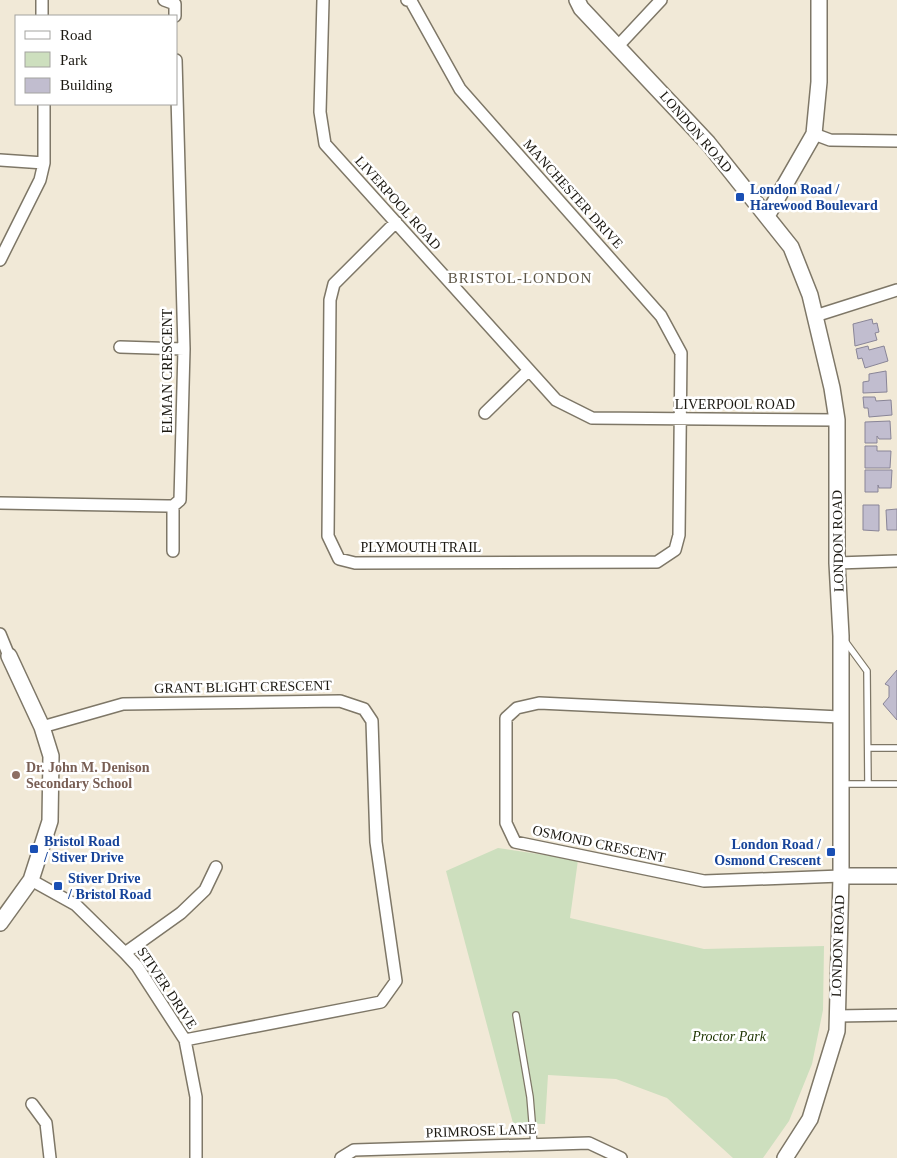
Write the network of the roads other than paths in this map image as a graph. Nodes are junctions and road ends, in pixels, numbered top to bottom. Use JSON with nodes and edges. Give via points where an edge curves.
{"nodes":[{"id":1,"x":42,"y":0,"type":"edge"},
{"id":2,"x":164,"y":0,"type":"edge"},
{"id":3,"x":323,"y":0,"type":"edge"},
{"id":4,"x":407,"y":0,"type":"edge"},
{"id":5,"x":577,"y":0,"type":"edge"},
{"id":6,"x":661,"y":0,"type":"edge"},
{"id":7,"x":819,"y":0,"type":"edge"},
{"id":8,"x":42,"y":15,"type":"edge"},
{"id":9,"x":175,"y":15,"type":"edge"},
{"id":10,"x":618,"y":46,"type":"junction"},
{"id":11,"x":44,"y":105,"type":"edge"},
{"id":12,"x":177,"y":105,"type":"edge"},
{"id":13,"x":814,"y":134,"type":"junction"},
{"id":14,"x":897,"y":141,"type":"edge"},
{"id":15,"x":0,"y":160,"type":"edge"},
{"id":16,"x":44,"y":163,"type":"junction"},
{"id":17,"x":767,"y":216,"type":"junction"},
{"id":18,"x":396,"y":222,"type":"junction"},
{"id":19,"x":0,"y":260,"type":"edge"},
{"id":20,"x":897,"y":290,"type":"edge"},
{"id":21,"x":815,"y":316,"type":"junction"},
{"id":22,"x":120,"y":347,"type":"dead end"},
{"id":23,"x":184,"y":349,"type":"junction"},
{"id":24,"x":530,"y":370,"type":"junction"},
{"id":25,"x":485,"y":413,"type":"dead end"},
{"id":26,"x":679,"y":419,"type":"junction"},
{"id":27,"x":837,"y":420,"type":"junction"},
{"id":28,"x":0,"y":503,"type":"edge"},
{"id":29,"x":173,"y":506,"type":"junction"},
{"id":30,"x":173,"y":551,"type":"dead end"},
{"id":31,"x":897,"y":561,"type":"edge"},
{"id":32,"x":837,"y":563,"type":"junction"},
{"id":33,"x":0,"y":634,"type":"edge"},
{"id":34,"x":842,"y":636,"type":"junction"},
{"id":35,"x":4,"y":656,"type":"edge"},
{"id":36,"x":840,"y":717,"type":"junction"},
{"id":37,"x":42,"y":727,"type":"junction"},
{"id":38,"x":868,"y":748,"type":"junction"},
{"id":39,"x":897,"y":748,"type":"edge"},
{"id":40,"x":840,"y":784,"type":"junction"},
{"id":41,"x":868,"y":784,"type":"junction"},
{"id":42,"x":897,"y":784,"type":"edge"},
{"id":43,"x":216,"y":867,"type":"dead end"},
{"id":44,"x":841,"y":876,"type":"junction"},
{"id":45,"x":897,"y":876,"type":"edge"},
{"id":46,"x":31,"y":880,"type":"junction"},
{"id":47,"x":0,"y":923,"type":"edge"},
{"id":48,"x":126,"y":953,"type":"junction"},
{"id":49,"x":516,"y":1015,"type":"dead end"},
{"id":50,"x":897,"y":1015,"type":"edge"},
{"id":51,"x":836,"y":1016,"type":"junction"},
{"id":52,"x":185,"y":1040,"type":"junction"},
{"id":53,"x":32,"y":1104,"type":"dead end"},
{"id":54,"x":534,"y":1145,"type":"junction"},
{"id":55,"x":498,"y":1146,"type":"junction"},
{"id":56,"x":789,"y":1157,"type":"edge"},
{"id":57,"x":50,"y":1158,"type":"edge"},
{"id":58,"x":196,"y":1158,"type":"edge"},
{"id":59,"x":341,"y":1158,"type":"edge"},
{"id":60,"x":498,"y":1158,"type":"edge"},
{"id":61,"x":621,"y":1158,"type":"edge"}],
"edges":[{"from":1,"to":8,"type":"street"},
{"from":2,"to":9,"type":"street","via":[[175,4]]},
{"from":3,"to":18,"type":"street","name":"LIVERPOOL ROAD","via":[[320,112],[325,144]]},
{"from":4,"to":26,"type":"street","name":"MANCHESTER DRIVE","via":[[411,1],[460,89],[660,316],[681,353]]},
{"from":5,"to":10,"type":"street","name":"LONDON ROAD"},
{"from":6,"to":10,"type":"street"},
{"from":7,"to":13,"type":"street","via":[[819,82]]},
{"from":10,"to":17,"type":"street","name":"LONDON ROAD","via":[[708,143]]},
{"from":11,"to":16,"type":"street"},
{"from":12,"to":23,"type":"street","name":"ELMAN CRESCENT"},
{"from":13,"to":14,"type":"street","via":[[830,140]]},
{"from":13,"to":17,"type":"street"},
{"from":15,"to":16,"type":"street"},
{"from":16,"to":19,"type":"street","via":[[40,180]]},
{"from":17,"to":21,"type":"street","name":"LONDON ROAD","via":[[791,247]]},
{"from":18,"to":24,"type":"street","name":"LIVERPOOL ROAD"},
{"from":18,"to":26,"type":"street","name":"PLYMOUTH TRAIL","via":[[334,284],[330,300],[328,536],[338,559],[355,563],[657,562],[675,550],[679,535]]},
{"from":20,"to":21,"type":"street"},
{"from":21,"to":27,"type":"street","name":"LONDON ROAD"},
{"from":22,"to":23,"type":"street"},
{"from":23,"to":29,"type":"street","name":"ELMAN CRESCENT","via":[[180,500]]},
{"from":24,"to":25,"type":"street"},
{"from":24,"to":26,"type":"street","name":"LIVERPOOL ROAD","via":[[556,400],[592,418]]},
{"from":26,"to":27,"type":"street","name":"LIVERPOOL ROAD"},
{"from":27,"to":32,"type":"street","name":"LONDON ROAD"},
{"from":28,"to":29,"type":"street"},
{"from":29,"to":30,"type":"street","name":"ELMAN CRESCENT"},
{"from":31,"to":32,"type":"street"},
{"from":32,"to":34,"type":"street","name":"LONDON ROAD"},
{"from":33,"to":35,"type":"street"},
{"from":34,"to":36,"type":"street","name":"LONDON ROAD"},
{"from":34,"to":38,"type":"lane","via":[[866,671]]},
{"from":35,"to":37,"type":"street"},
{"from":36,"to":40,"type":"street","name":"LONDON ROAD"},
{"from":36,"to":44,"type":"street","name":"OSMOND CRESCENT","via":[[539,704],[517,708],[506,718],[506,823],[515,842],[704,881]]},
{"from":37,"to":46,"type":"street","via":[[51,756],[50,821]]},
{"from":37,"to":52,"type":"street","name":"GRANT BLIGHT CRESCENT","via":[[123,704],[340,701],[364,709],[372,721],[376,842],[396,981],[381,1002]]},
{"from":38,"to":39,"type":"lane"},
{"from":38,"to":41,"type":"lane"},
{"from":40,"to":41,"type":"lane"},
{"from":40,"to":44,"type":"street","name":"LONDON ROAD"},
{"from":41,"to":42,"type":"lane"},
{"from":43,"to":48,"type":"street","via":[[205,890],[181,913]]},
{"from":44,"to":45,"type":"street"},
{"from":44,"to":51,"type":"street","name":"LONDON ROAD"},
{"from":46,"to":47,"type":"street"},
{"from":46,"to":48,"type":"street","name":"STIVER DRIVE","via":[[76,905]]},
{"from":48,"to":52,"type":"street","name":"STIVER DRIVE"},
{"from":49,"to":54,"type":"lane","via":[[530,1097]]},
{"from":50,"to":51,"type":"street"},
{"from":51,"to":56,"type":"street","name":"LONDON ROAD","via":[[837,1031],[810,1119]]},
{"from":52,"to":58,"type":"street","name":"STIVER DRIVE","via":[[196,1097]]},
{"from":53,"to":57,"type":"street","via":[[46,1123]]},
{"from":54,"to":55,"type":"street","name":"PRIMROSE LANE"},
{"from":54,"to":61,"type":"street","name":"PRIMROSE LANE","via":[[589,1143]]},
{"from":55,"to":59,"type":"street","name":"PRIMROSE LANE","via":[[354,1150]]},
{"from":55,"to":60,"type":"street"}]}
